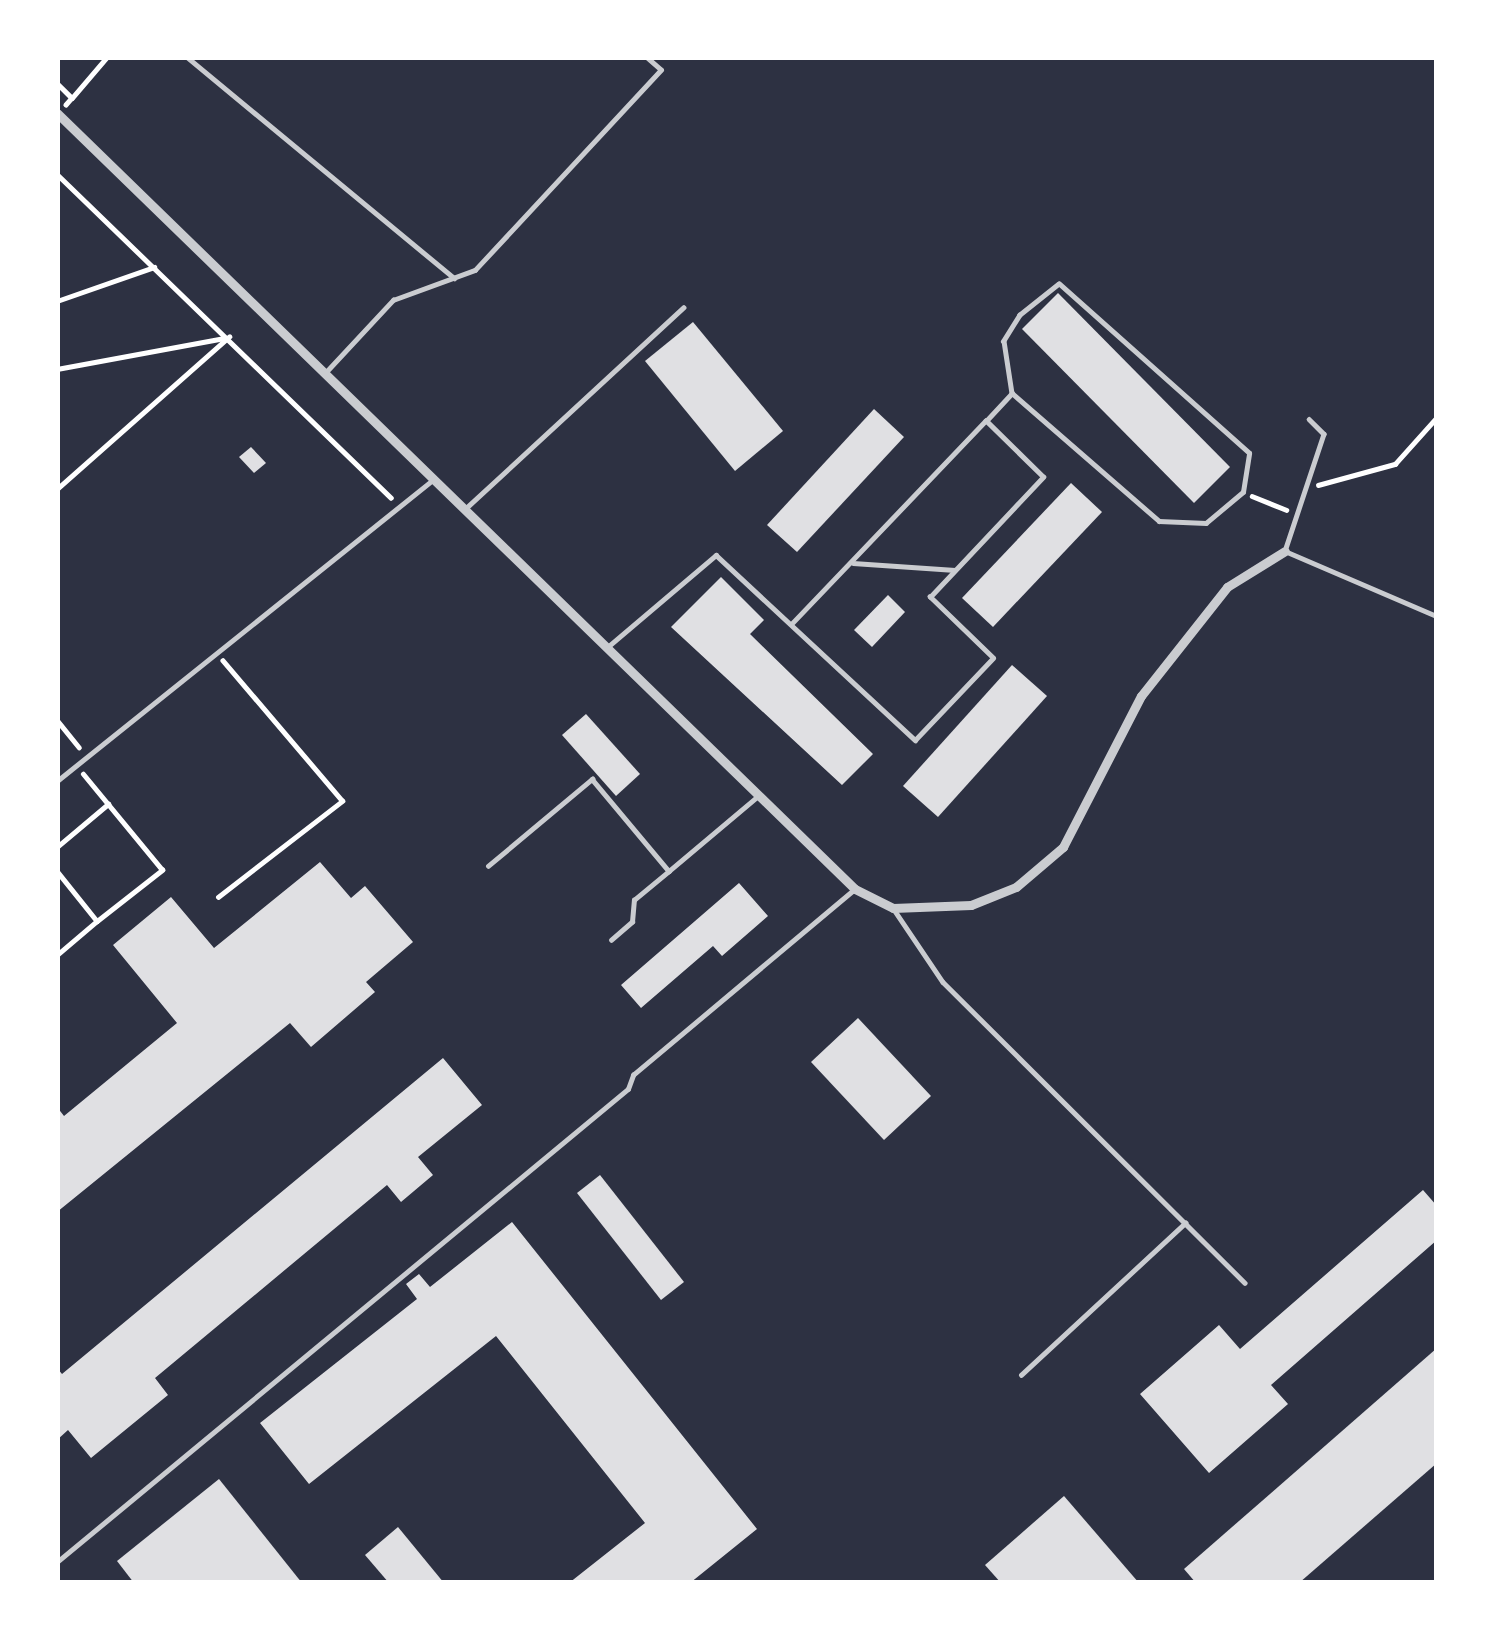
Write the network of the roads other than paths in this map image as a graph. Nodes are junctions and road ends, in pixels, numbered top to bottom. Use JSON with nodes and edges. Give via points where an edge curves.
{"nodes":[{"id":1,"x":187,"y":57,"type":"edge"},
{"id":2,"x":646,"y":57,"type":"edge"},
{"id":3,"x":58,"y":114,"type":"edge"},
{"id":4,"x":454,"y":278,"type":"junction"},
{"id":5,"x":683,"y":308,"type":"dead end"},
{"id":6,"x":324,"y":373,"type":"junction"},
{"id":7,"x":1012,"y":393,"type":"junction"},
{"id":8,"x":1309,"y":419,"type":"dead end"},
{"id":9,"x":986,"y":421,"type":"junction"},
{"id":10,"x":434,"y":479,"type":"junction"},
{"id":11,"x":465,"y":509,"type":"junction"},
{"id":12,"x":1285,"y":551,"type":"junction"},
{"id":13,"x":851,"y":562,"type":"junction"},
{"id":14,"x":955,"y":570,"type":"junction"},
{"id":15,"x":1437,"y":616,"type":"edge"},
{"id":16,"x":793,"y":623,"type":"junction"},
{"id":17,"x":608,"y":647,"type":"junction"},
{"id":18,"x":57,"y":782,"type":"edge"},
{"id":19,"x":759,"y":795,"type":"junction"},
{"id":20,"x":488,"y":866,"type":"dead end"},
{"id":21,"x":669,"y":871,"type":"junction"},
{"id":22,"x":855,"y":889,"type":"junction"},
{"id":23,"x":893,"y":908,"type":"junction"},
{"id":24,"x":611,"y":940,"type":"dead end"},
{"id":25,"x":1185,"y":1223,"type":"junction"},
{"id":26,"x":1245,"y":1283,"type":"dead end"},
{"id":27,"x":1021,"y":1375,"type":"dead end"},
{"id":28,"x":57,"y":1562,"type":"edge"}],
"edges":[{"from":1,"to":4,"type":"lane"},
{"from":2,"to":4,"type":"lane","via":[[661,70],[475,270]]},
{"from":3,"to":6,"type":"street"},
{"from":4,"to":6,"type":"lane","via":[[393,300]]},
{"from":5,"to":11,"type":"lane"},
{"from":6,"to":10,"type":"street"},
{"from":7,"to":7,"type":"lane","via":[[1159,521],[1206,523],[1243,491],[1249,453],[1059,284],[1020,315],[1004,341]]},
{"from":7,"to":9,"type":"lane"},
{"from":8,"to":12,"type":"lane","via":[[1324,434],[1303,516]]},
{"from":9,"to":13,"type":"lane"},
{"from":9,"to":14,"type":"lane","via":[[1043,477]]},
{"from":10,"to":11,"type":"street"},
{"from":10,"to":18,"type":"lane"},
{"from":11,"to":17,"type":"street"},
{"from":12,"to":15,"type":"lane"},
{"from":12,"to":23,"type":"street","via":[[1227,587],[1141,696],[1064,847],[1016,886],[971,905]]},
{"from":13,"to":14,"type":"lane"},
{"from":13,"to":16,"type":"lane"},
{"from":14,"to":16,"type":"lane","via":[[930,597],[993,658],[915,740]]},
{"from":16,"to":17,"type":"lane","via":[[716,555]]},
{"from":17,"to":19,"type":"street"},
{"from":19,"to":21,"type":"lane"},
{"from":19,"to":22,"type":"street"},
{"from":20,"to":21,"type":"lane","via":[[592,779]]},
{"from":21,"to":24,"type":"lane","via":[[634,900],[632,922]]},
{"from":22,"to":23,"type":"street"},
{"from":22,"to":28,"type":"lane","via":[[633,1075],[628,1089]]},
{"from":23,"to":25,"type":"lane","via":[[943,982]]},
{"from":25,"to":26,"type":"lane"},
{"from":25,"to":27,"type":"lane"}]}
